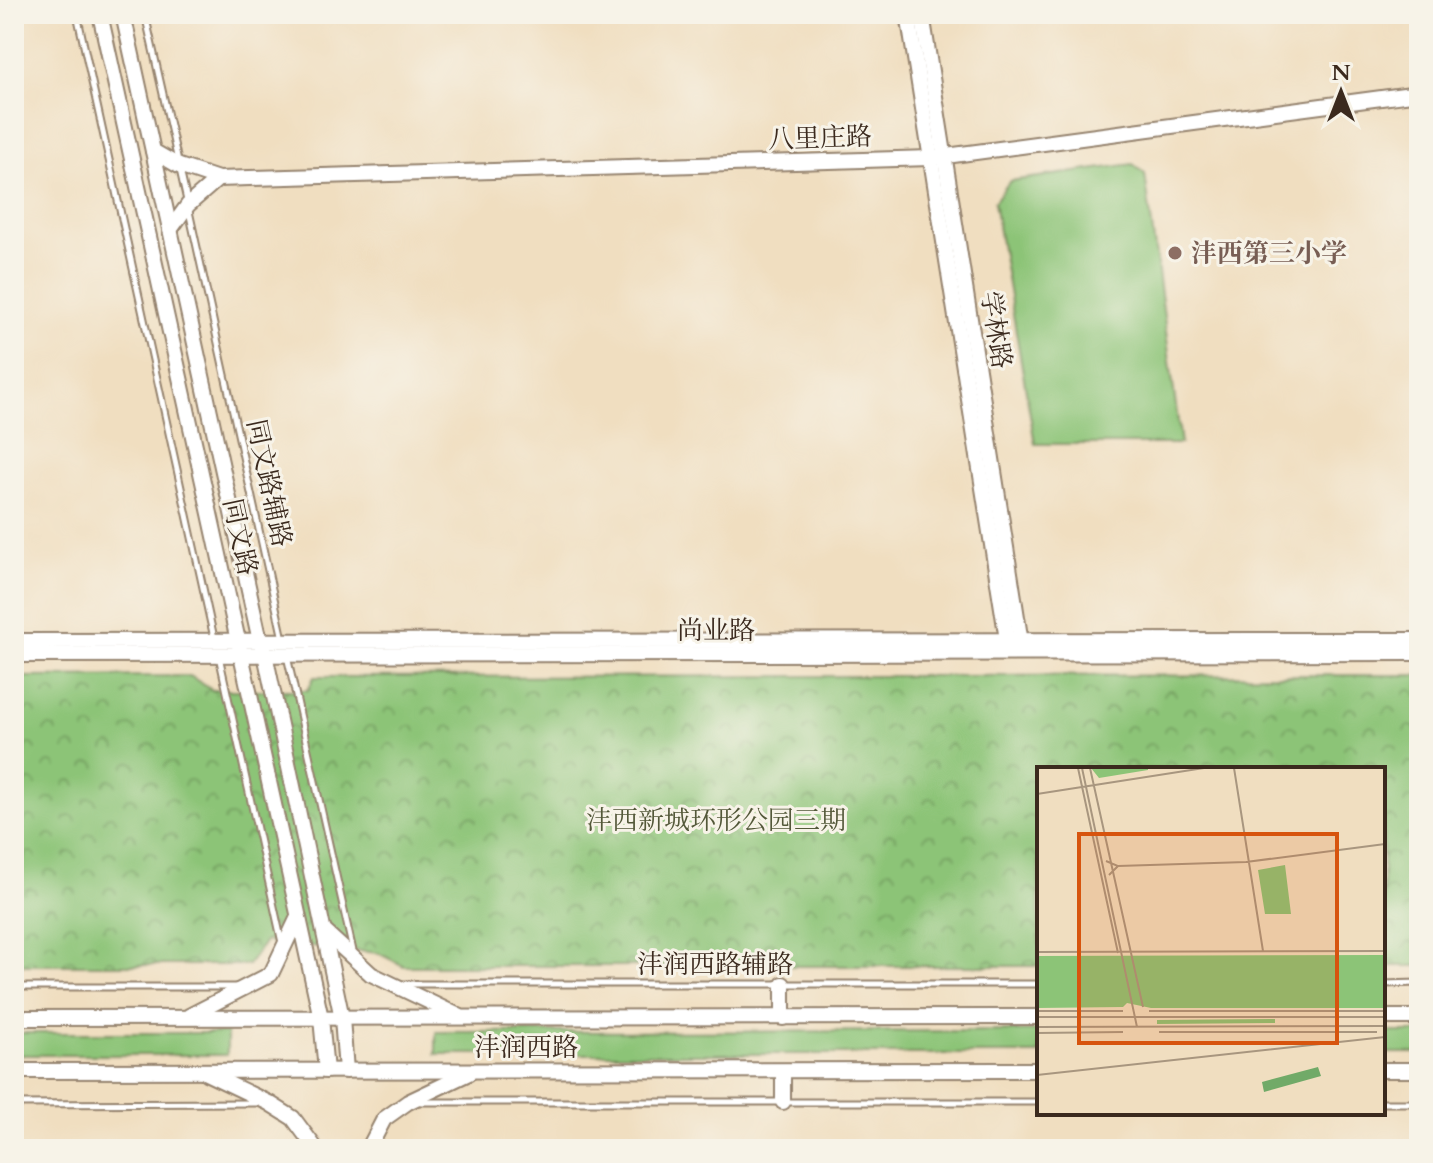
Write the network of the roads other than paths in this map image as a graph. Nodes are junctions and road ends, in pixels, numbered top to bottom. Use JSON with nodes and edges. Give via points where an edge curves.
{"nodes":[{"id":1,"x":77,"y":14,"type":"edge"},
{"id":2,"x":100,"y":14,"type":"edge"},
{"id":3,"x":123,"y":14,"type":"edge"},
{"id":4,"x":145,"y":14,"type":"edge"},
{"id":5,"x":908,"y":14,"type":"edge"},
{"id":6,"x":922,"y":14,"type":"edge"},
{"id":7,"x":1419,"y":93,"type":"edge"},
{"id":8,"x":153,"y":151,"type":"junction"},
{"id":9,"x":938,"y":157,"type":"junction"},
{"id":10,"x":179,"y":166,"type":"junction"},
{"id":11,"x":218,"y":179,"type":"junction"},
{"id":12,"x":188,"y":205,"type":"junction"},
{"id":13,"x":170,"y":230,"type":"junction"},
{"id":14,"x":1419,"y":640,"type":"edge"},
{"id":15,"x":14,"y":641,"type":"edge"},
{"id":16,"x":240,"y":647,"type":"junction"},
{"id":17,"x":262,"y":647,"type":"junction"},
{"id":18,"x":285,"y":647,"type":"junction"},
{"id":19,"x":1014,"y":647,"type":"junction"},
{"id":20,"x":216,"y":648,"type":"junction"},
{"id":21,"x":1419,"y":653,"type":"edge"},
{"id":22,"x":14,"y":655,"type":"edge"},
{"id":23,"x":299,"y":917,"type":"junction"},
{"id":24,"x":324,"y":931,"type":"junction"},
{"id":25,"x":283,"y":949,"type":"junction"},
{"id":26,"x":355,"y":960,"type":"junction"},
{"id":27,"x":1419,"y":983,"type":"edge"},
{"id":28,"x":391,"y":984,"type":"junction"},
{"id":29,"x":783,"y":984,"type":"junction"},
{"id":30,"x":1037,"y":984,"type":"edge"},
{"id":31,"x":1385,"y":984,"type":"edge"},
{"id":32,"x":14,"y":987,"type":"edge"},
{"id":33,"x":247,"y":987,"type":"junction"},
{"id":34,"x":1037,"y":1017,"type":"edge"},
{"id":35,"x":1385,"y":1017,"type":"edge"},
{"id":36,"x":1419,"y":1017,"type":"edge"},
{"id":37,"x":14,"y":1018,"type":"edge"},
{"id":38,"x":186,"y":1018,"type":"junction"},
{"id":39,"x":321,"y":1018,"type":"junction"},
{"id":40,"x":342,"y":1018,"type":"junction"},
{"id":41,"x":463,"y":1018,"type":"junction"},
{"id":42,"x":783,"y":1018,"type":"junction"},
{"id":43,"x":1037,"y":1070,"type":"edge"},
{"id":44,"x":1385,"y":1070,"type":"edge"},
{"id":45,"x":1419,"y":1070,"type":"edge"},
{"id":46,"x":14,"y":1071,"type":"edge"},
{"id":47,"x":202,"y":1071,"type":"junction"},
{"id":48,"x":326,"y":1071,"type":"junction"},
{"id":49,"x":346,"y":1071,"type":"junction"},
{"id":50,"x":474,"y":1071,"type":"junction"},
{"id":51,"x":783,"y":1071,"type":"junction"},
{"id":52,"x":408,"y":1102,"type":"junction"},
{"id":53,"x":783,"y":1102,"type":"junction"},
{"id":54,"x":1037,"y":1102,"type":"edge"},
{"id":55,"x":269,"y":1103,"type":"junction"},
{"id":56,"x":1385,"y":1103,"type":"edge"},
{"id":57,"x":1419,"y":1103,"type":"edge"},
{"id":58,"x":14,"y":1104,"type":"edge"},
{"id":59,"x":370,"y":1146,"type":"joint"},
{"id":60,"x":316,"y":1149,"type":"edge"},
{"id":61,"x":325,"y":1149,"type":"edge"}],
"edges":[{"from":1,"to":20,"type":"lane"},
{"from":2,"to":16,"type":"main road","name":"同文路"},
{"from":3,"to":8,"type":"main road","name":"同文路"},
{"from":4,"to":10,"type":"lane","name":"同文路辅路"},
{"from":5,"to":9,"type":"main road","name":"学林路"},
{"from":6,"to":9,"type":"main road","name":"学林路"},
{"from":7,"to":9,"type":"main road","name":"八里庄路"},
{"from":8,"to":10,"type":"main road"},
{"from":8,"to":13,"type":"main road","name":"同文路"},
{"from":9,"to":11,"type":"main road","name":"八里庄路"},
{"from":9,"to":19,"type":"main road","name":"学林路"},
{"from":10,"to":11,"type":"main road"},
{"from":10,"to":12,"type":"lane","name":"同文路辅路"},
{"from":11,"to":12,"type":"main road"},
{"from":12,"to":13,"type":"main road"},
{"from":12,"to":18,"type":"lane","name":"同文路辅路"},
{"from":13,"to":17,"type":"main road","name":"同文路"},
{"from":14,"to":19,"type":"main road","name":"尚业路"},
{"from":15,"to":20,"type":"main road","name":"尚业路"},
{"from":16,"to":17,"type":"main road","name":"尚业路"},
{"from":16,"to":20,"type":"main road","name":"尚业路"},
{"from":16,"to":23,"type":"main road","name":"同文路"},
{"from":17,"to":18,"type":"main road","name":"尚业路"},
{"from":17,"to":24,"type":"main road","name":"同文路"},
{"from":18,"to":19,"type":"main road","name":"尚业路"},
{"from":18,"to":26,"type":"lane","name":"同文路辅路"},
{"from":19,"to":21,"type":"main road","name":"尚业路"},
{"from":20,"to":22,"type":"main road","name":"尚业路"},
{"from":20,"to":25,"type":"lane"},
{"from":23,"to":25,"type":"main road"},
{"from":23,"to":39,"type":"main road","name":"同文路"},
{"from":24,"to":26,"type":"main road"},
{"from":24,"to":40,"type":"main road","name":"同文路"},
{"from":25,"to":33,"type":"main road","via":[[271,974]]},
{"from":26,"to":28,"type":"main road"},
{"from":27,"to":31,"type":"lane"},
{"from":28,"to":29,"type":"lane","name":"沣润西路辅路"},
{"from":28,"to":41,"type":"main road"},
{"from":29,"to":30,"type":"lane","name":"沣润西路辅路"},
{"from":29,"to":42,"type":"main road"},
{"from":32,"to":33,"type":"lane"},
{"from":33,"to":38,"type":"main road"},
{"from":34,"to":42,"type":"main road","name":"沣润西路"},
{"from":35,"to":36,"type":"main road"},
{"from":37,"to":38,"type":"main road","name":"沣润西路"},
{"from":38,"to":39,"type":"main road","name":"沣润西路"},
{"from":39,"to":40,"type":"main road","name":"沣润西路"},
{"from":39,"to":48,"type":"main road","name":"同文路"},
{"from":40,"to":41,"type":"main road","name":"沣润西路"},
{"from":40,"to":49,"type":"main road","name":"同文路"},
{"from":41,"to":42,"type":"main road","name":"沣润西路"},
{"from":43,"to":51,"type":"main road","name":"沣润西路"},
{"from":44,"to":45,"type":"main road"},
{"from":46,"to":47,"type":"main road","name":"沣润西路"},
{"from":47,"to":48,"type":"main road","name":"沣润西路"},
{"from":47,"to":55,"type":"main road"},
{"from":48,"to":49,"type":"main road","name":"沣润西路"},
{"from":49,"to":50,"type":"main road","name":"沣润西路"},
{"from":50,"to":51,"type":"main road","name":"沣润西路"},
{"from":50,"to":52,"type":"main road"},
{"from":51,"to":53,"type":"main road"},
{"from":52,"to":53,"type":"lane"},
{"from":52,"to":59,"type":"main road","via":[[384,1119]]},
{"from":53,"to":54,"type":"lane"},
{"from":55,"to":58,"type":"lane"},
{"from":55,"to":60,"type":"main road","via":[[293,1118]]},
{"from":56,"to":57,"type":"lane"},
{"from":59,"to":61,"type":"lane"}]}
